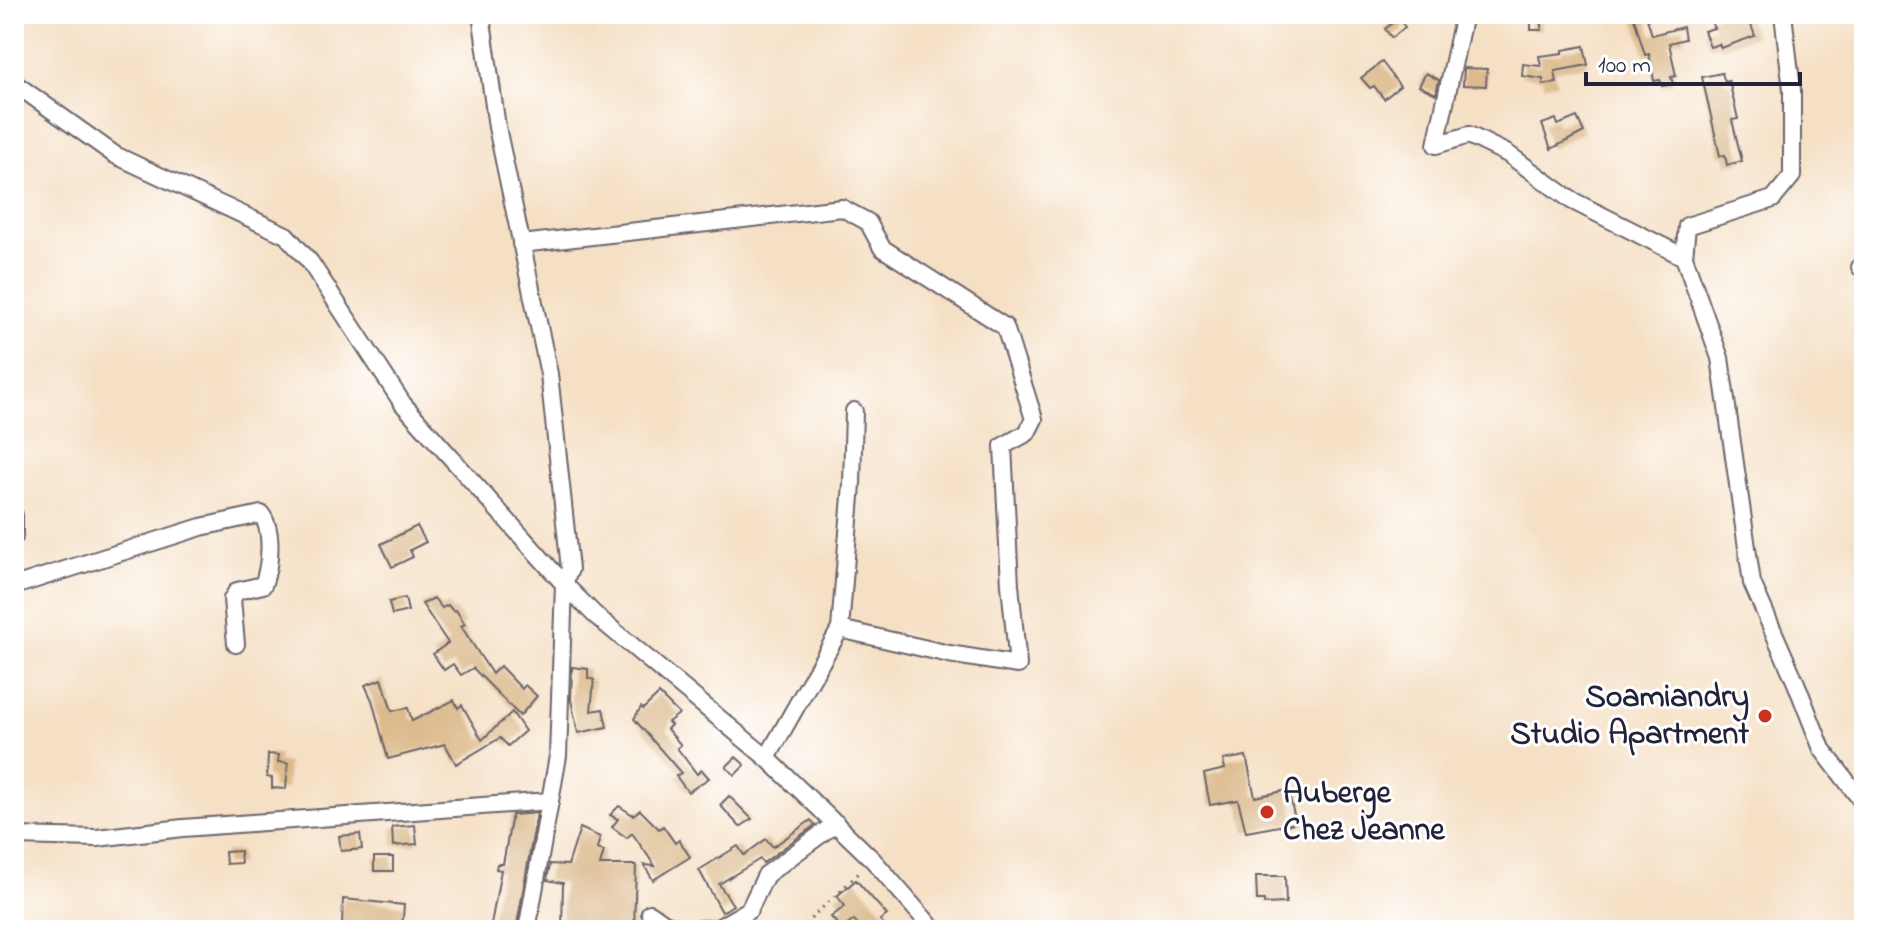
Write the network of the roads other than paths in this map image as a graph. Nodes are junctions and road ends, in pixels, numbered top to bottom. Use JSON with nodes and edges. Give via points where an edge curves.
{"nodes":[{"id":1,"x":481,"y":14,"type":"edge"},
{"id":2,"x":1464,"y":14,"type":"edge"},
{"id":3,"x":1783,"y":14,"type":"edge"},
{"id":4,"x":14,"y":83,"type":"edge"},
{"id":5,"x":521,"y":244,"type":"junction"},
{"id":6,"x":1684,"y":257,"type":"junction"},
{"id":7,"x":854,"y":411,"type":"dead end"},
{"id":8,"x":14,"y":515,"type":"edge"},
{"id":9,"x":14,"y":537,"type":"edge"},
{"id":10,"x":564,"y":584,"type":"junction"},
{"id":11,"x":14,"y":586,"type":"edge"},
{"id":12,"x":840,"y":629,"type":"junction"},
{"id":13,"x":236,"y":644,"type":"dead end"},
{"id":14,"x":767,"y":758,"type":"junction"},
{"id":15,"x":550,"y":801,"type":"junction"},
{"id":16,"x":1864,"y":804,"type":"edge"},
{"id":17,"x":836,"y":823,"type":"junction"},
{"id":18,"x":14,"y":836,"type":"edge"},
{"id":19,"x":749,"y":910,"type":"junction"},
{"id":20,"x":650,"y":913,"type":"dead end"},
{"id":21,"x":527,"y":930,"type":"edge"},
{"id":22,"x":743,"y":930,"type":"edge"},
{"id":23,"x":934,"y":930,"type":"edge"}],
"edges":[{"from":1,"to":5,"type":"street"},
{"from":2,"to":6,"type":"street","via":[[1436,145],[1469,135],[1508,154],[1571,200]]},
{"from":3,"to":6,"type":"street","via":[[1792,90],[1792,176],[1773,199],[1687,226]]},
{"from":4,"to":10,"type":"street","via":[[115,155],[286,235],[310,262],[403,404]]},
{"from":5,"to":10,"type":"street","via":[[549,374],[570,569]]},
{"from":5,"to":12,"type":"street","via":[[842,208],[868,222],[882,248],[1005,327],[1034,419],[1027,433],[1003,446],[1018,665]]},
{"from":6,"to":16,"type":"street","via":[[1720,358],[1752,583],[1822,749]]},
{"from":7,"to":12,"type":"street"},
{"from":8,"to":9,"type":"street"},
{"from":10,"to":14,"type":"street"},
{"from":10,"to":15,"type":"street","via":[[558,756]]},
{"from":11,"to":13,"type":"street","via":[[201,527],[261,514],[268,536],[266,576],[263,585],[237,591],[232,599]]},
{"from":12,"to":14,"type":"street"},
{"from":14,"to":17,"type":"street"},
{"from":15,"to":18,"type":"street","via":[[97,838]]},
{"from":15,"to":21,"type":"street"},
{"from":17,"to":19,"type":"street","via":[[766,875]]},
{"from":17,"to":23,"type":"street"},
{"from":19,"to":20,"type":"street","via":[[718,928],[685,930]]},
{"from":19,"to":22,"type":"street"}]}
